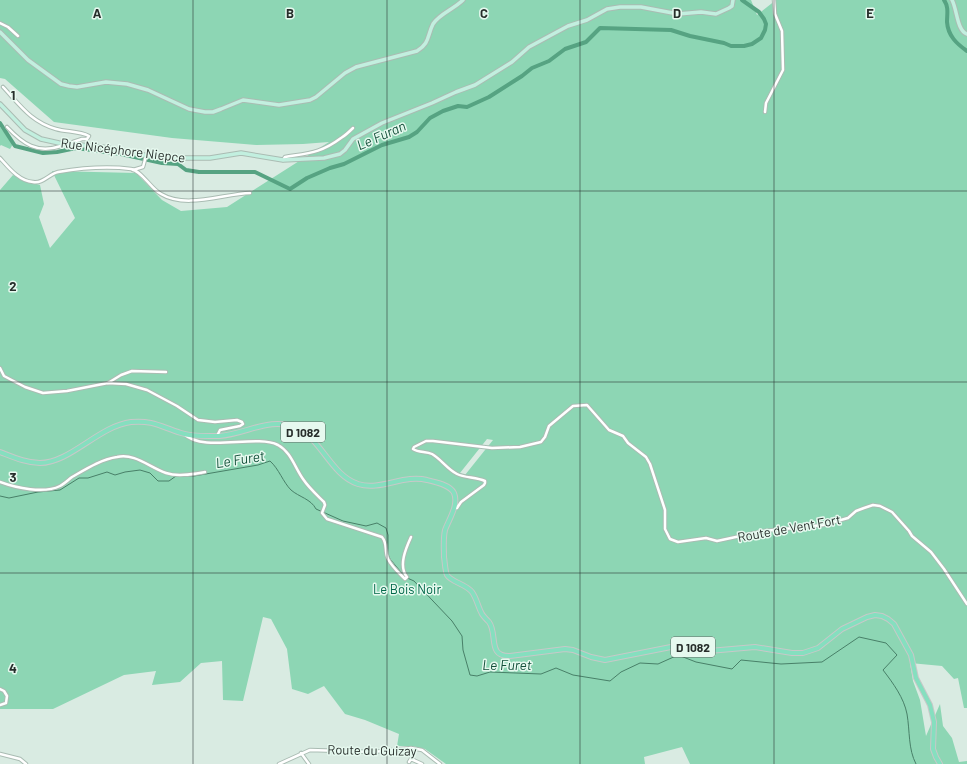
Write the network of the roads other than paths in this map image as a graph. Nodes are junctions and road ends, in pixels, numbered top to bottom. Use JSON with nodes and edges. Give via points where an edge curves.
{"nodes":[{"id":1,"x":463,"y":0,"type":"edge"},
{"id":2,"x":733,"y":0,"type":"edge"},
{"id":3,"x":774,"y":0,"type":"edge"},
{"id":4,"x":952,"y":0,"type":"edge"},
{"id":5,"x":0,"y":23,"type":"edge"},
{"id":6,"x":0,"y":32,"type":"edge"},
{"id":7,"x":967,"y":34,"type":"edge"},
{"id":8,"x":18,"y":36,"type":"dead end"},
{"id":9,"x":3,"y":87,"type":"dead end"},
{"id":10,"x":0,"y":104,"type":"edge"},
{"id":11,"x":765,"y":112,"type":"dead end"},
{"id":12,"x":7,"y":127,"type":"dead end"},
{"id":13,"x":353,"y":128,"type":"dead end"},
{"id":14,"x":63,"y":144,"type":"junction"},
{"id":15,"x":72,"y":144,"type":"junction"},
{"id":16,"x":146,"y":156,"type":"junction"},
{"id":17,"x":0,"y":158,"type":"edge"},
{"id":18,"x":283,"y":160,"type":"junction"},
{"id":19,"x":133,"y":170,"type":"junction"},
{"id":20,"x":250,"y":193,"type":"dead end"},
{"id":21,"x":0,"y":368,"type":"edge"},
{"id":22,"x":166,"y":372,"type":"dead end"},
{"id":23,"x":108,"y":383,"type":"junction"},
{"id":24,"x":184,"y":434,"type":"junction"},
{"id":25,"x":217,"y":436,"type":"junction"},
{"id":26,"x":0,"y":452,"type":"edge"},
{"id":27,"x":205,"y":472,"type":"dead end"},
{"id":28,"x":0,"y":482,"type":"edge"},
{"id":29,"x":454,"y":508,"type":"junction"},
{"id":30,"x":411,"y":536,"type":"dead end"},
{"id":31,"x":967,"y":604,"type":"edge"},
{"id":32,"x":0,"y":689,"type":"edge"},
{"id":33,"x":0,"y":705,"type":"edge"},
{"id":34,"x":301,"y":753,"type":"junction"},
{"id":35,"x":0,"y":754,"type":"edge"},
{"id":36,"x":410,"y":762,"type":"dead end"},
{"id":37,"x":26,"y":764,"type":"edge"},
{"id":38,"x":279,"y":764,"type":"edge"},
{"id":39,"x":309,"y":764,"type":"edge"},
{"id":40,"x":422,"y":764,"type":"edge"},
{"id":41,"x":440,"y":764,"type":"edge"},
{"id":42,"x":940,"y":764,"type":"edge"}],
"edges":[{"from":1,"to":6,"type":"street","via":[[438,18],[426,44],[421,48],[356,67],[310,100],[279,104],[243,100],[213,112],[189,109],[148,90],[127,84],[106,82],[77,87],[60,84],[28,60]]},
{"from":2,"to":18,"type":"street","name":"Rue Nicéphore Niepce","via":[[732,6],[716,14],[678,14],[641,7],[607,10],[568,26],[529,47],[512,62],[475,85],[378,124],[353,140],[337,155],[308,160]]},
{"from":3,"to":11,"type":"street","via":[[775,14],[782,30],[783,70],[766,103]]},
{"from":4,"to":7,"type":"street","via":[[960,27]]},
{"from":5,"to":8,"type":"street"},
{"from":9,"to":15,"type":"street","via":[[28,114],[43,125],[89,136]]},
{"from":10,"to":14,"type":"street","name":"Rue Nicéphore Niepce","via":[[31,134]]},
{"from":12,"to":14,"type":"street","via":[[23,142],[34,148],[54,148]]},
{"from":13,"to":18,"type":"street","via":[[331,146],[303,155],[285,157]]},
{"from":14,"to":15,"type":"street","name":"Rue Nicéphore Niepce"},
{"from":15,"to":16,"type":"street","name":"Rue Nicéphore Niepce","via":[[116,149]]},
{"from":16,"to":18,"type":"street","name":"Rue Nicéphore Niepce","via":[[203,158],[241,153]]},
{"from":16,"to":19,"type":"street","via":[[143,167]]},
{"from":17,"to":19,"type":"street","via":[[14,173],[33,182],[44,180],[56,172],[90,168]]},
{"from":19,"to":20,"type":"street","via":[[161,194],[175,200],[187,201]]},
{"from":21,"to":23,"type":"street","via":[[4,376],[43,393]]},
{"from":22,"to":23,"type":"street","via":[[132,371],[121,374]]},
{"from":23,"to":25,"type":"street","via":[[126,384],[147,390],[198,420],[242,422],[240,426],[220,430]]},
{"from":24,"to":25,"type":"main road","number":"D 1082"},
{"from":24,"to":26,"type":"main road","number":"D 1082","via":[[157,424],[131,422],[111,428],[65,455],[47,462],[29,462]]},
{"from":24,"to":30,"type":"street","via":[[212,443],[262,442],[279,446],[290,456],[304,481],[324,502],[323,512],[328,519],[384,539],[386,554],[394,569],[406,578],[403,566]]},
{"from":25,"to":29,"type":"main road","number":"D 1082","via":[[230,435],[266,424],[288,425],[308,436],[340,472],[355,483],[372,486],[414,479],[426,480],[449,488],[454,495]]},
{"from":27,"to":28,"type":"street","via":[[182,475],[166,473],[140,460],[124,456],[109,459],[87,469],[59,487],[16,488]]},
{"from":29,"to":31,"type":"street","name":"Route de Vent Fort","via":[[484,485],[485,480],[456,474],[434,456],[416,451],[414,447],[432,441],[492,448],[520,447],[541,442],[549,426],[573,406],[587,405],[609,430],[623,436],[646,457],[665,510],[665,529],[670,539],[678,542],[706,538],[717,541],[764,531],[823,526],[848,518],[864,508],[880,506],[892,512],[912,536],[931,552]]},
{"from":29,"to":42,"type":"main road","number":"D 1082","via":[[445,530],[447,574],[474,594],[483,616],[491,626],[496,649],[501,655],[565,649],[591,657],[609,659],[681,645],[709,651],[754,647],[803,653],[818,648],[842,629],[867,617],[882,616],[894,624],[911,654],[916,678],[930,705],[934,722],[933,749]]},
{"from":32,"to":33,"type":"street","via":[[7,696],[6,702]]},
{"from":34,"to":38,"type":"street","name":"Route du Guizay"},
{"from":34,"to":39,"type":"street"},
{"from":34,"to":41,"type":"street","name":"Route du Guizay","via":[[314,749],[380,752],[410,748],[422,750]]},
{"from":35,"to":37,"type":"street","via":[[20,759]]},
{"from":36,"to":40,"type":"street","via":[[411,759]]}]}
